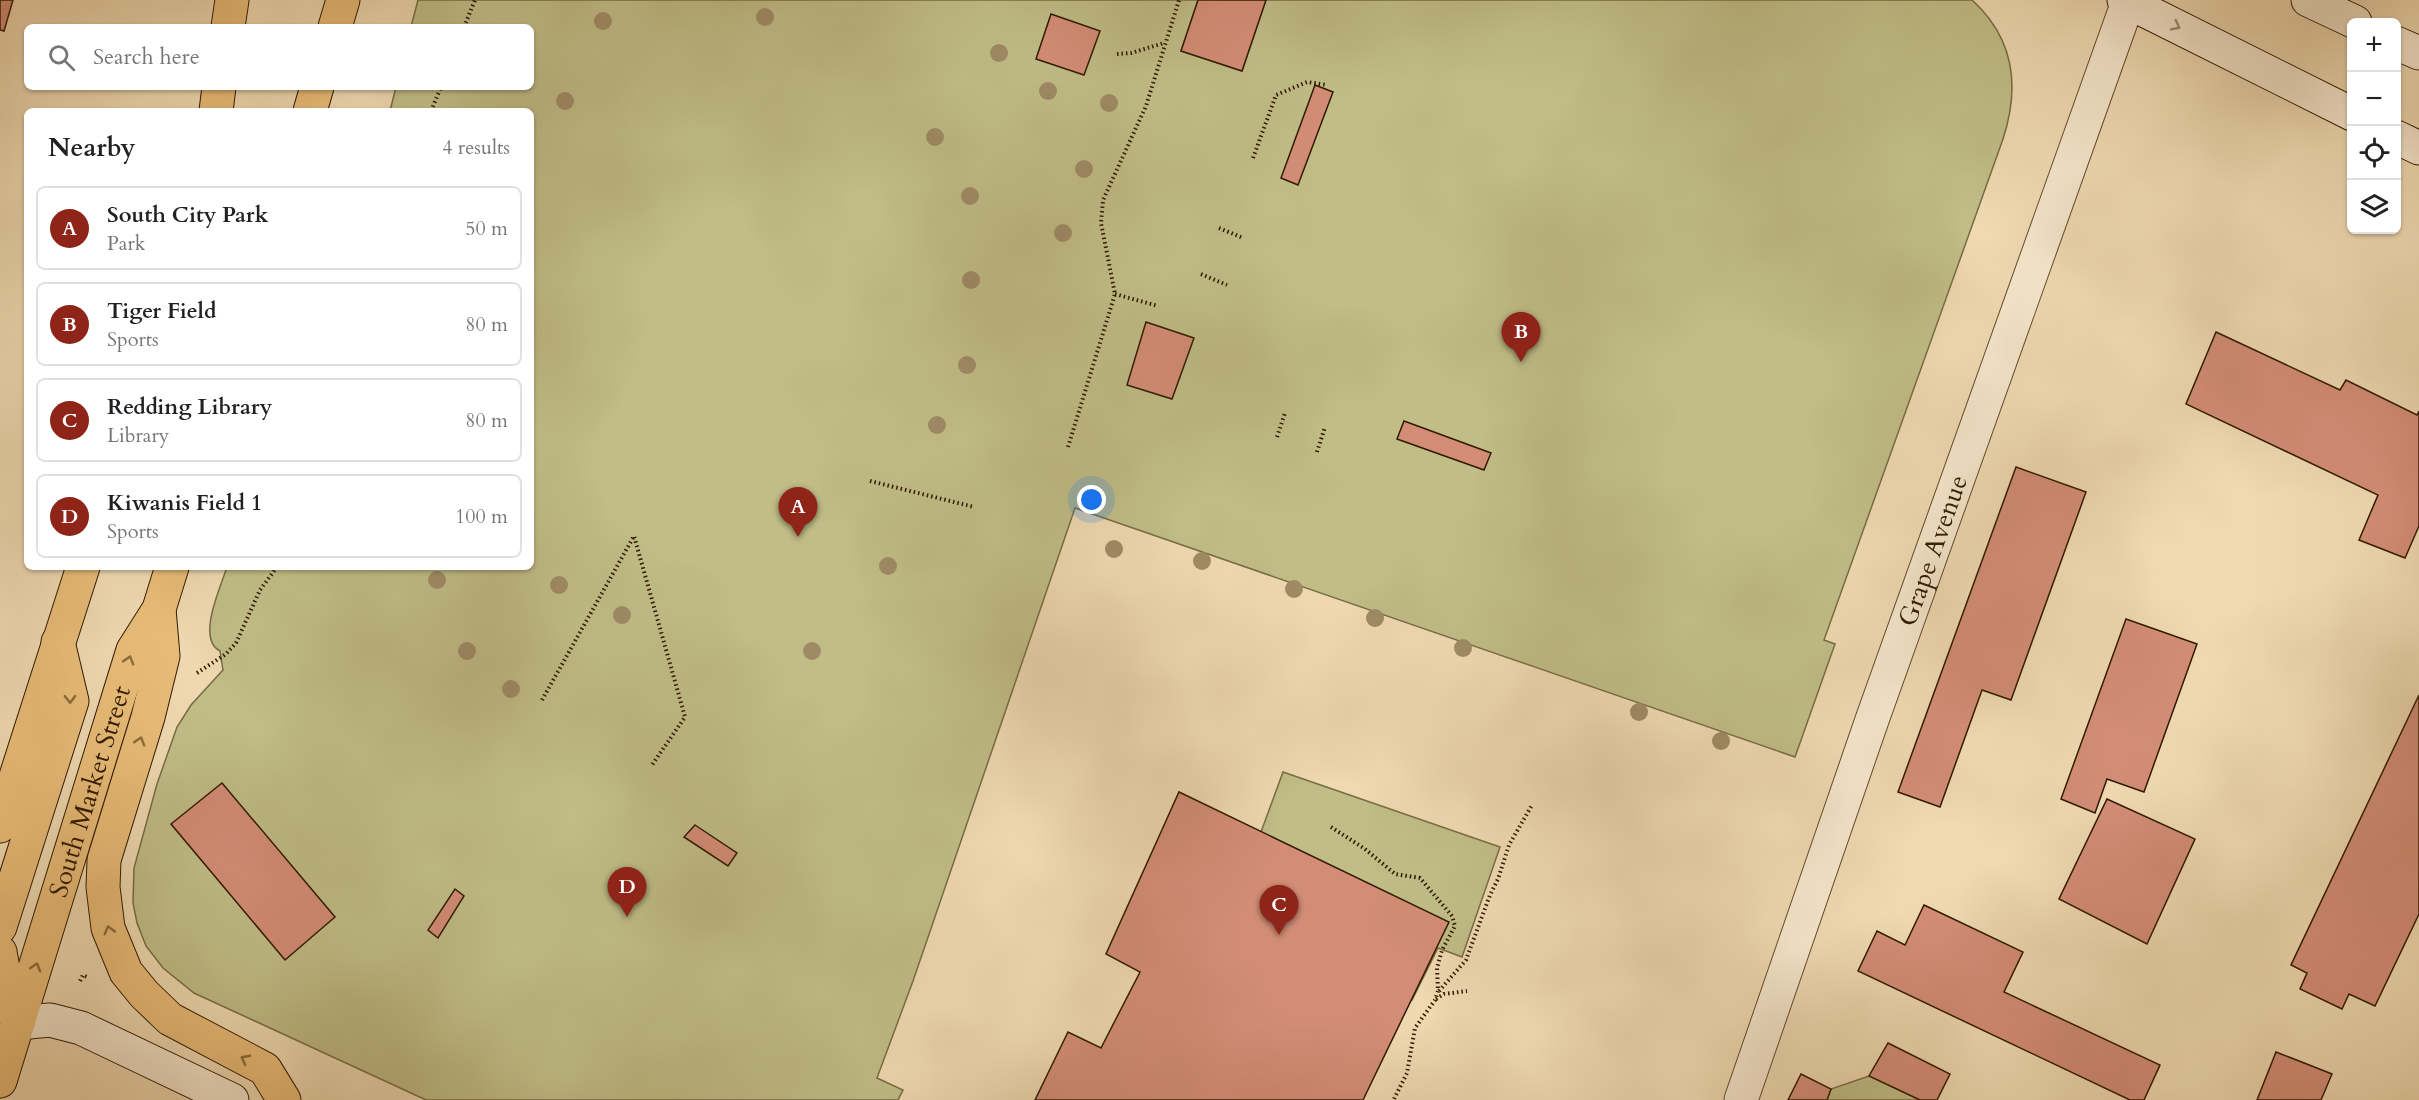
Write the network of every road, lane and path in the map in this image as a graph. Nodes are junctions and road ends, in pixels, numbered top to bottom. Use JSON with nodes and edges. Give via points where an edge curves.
{"nodes":[{"id":1,"x":232,"y":0,"type":"edge"},
{"id":2,"x":343,"y":0,"type":"edge"},
{"id":3,"x":475,"y":0,"type":"edge"},
{"id":4,"x":1179,"y":0,"type":"edge"},
{"id":5,"x":2308,"y":0,"type":"edge"},
{"id":6,"x":2126,"y":1,"type":"edge"},
{"id":7,"x":2347,"y":18,"type":"edge"},
{"id":8,"x":228,"y":24,"type":"edge"},
{"id":9,"x":336,"y":24,"type":"edge"},
{"id":10,"x":465,"y":24,"type":"edge"},
{"id":11,"x":1165,"y":43,"type":"junction"},
{"id":12,"x":2401,"y":45,"type":"edge"},
{"id":13,"x":2419,"y":53,"type":"edge"},
{"id":14,"x":1118,"y":54,"type":"dead end"},
{"id":15,"x":1327,"y":85,"type":"dead end"},
{"id":16,"x":219,"y":90,"type":"edge"},
{"id":17,"x":316,"y":90,"type":"edge"},
{"id":18,"x":440,"y":90,"type":"edge"},
{"id":19,"x":216,"y":108,"type":"edge"},
{"id":20,"x":311,"y":108,"type":"edge"},
{"id":21,"x":432,"y":108,"type":"edge"},
{"id":22,"x":2347,"y":112,"type":"edge"},
{"id":23,"x":2401,"y":138,"type":"edge"},
{"id":24,"x":2419,"y":148,"type":"edge"},
{"id":25,"x":1253,"y":158,"type":"dead end"},
{"id":26,"x":1219,"y":228,"type":"dead end"},
{"id":27,"x":1243,"y":238,"type":"dead end"},
{"id":28,"x":1201,"y":274,"type":"dead end"},
{"id":29,"x":1227,"y":285,"type":"dead end"},
{"id":30,"x":1115,"y":294,"type":"junction"},
{"id":31,"x":1158,"y":306,"type":"dead end"},
{"id":32,"x":1285,"y":413,"type":"dead end"},
{"id":33,"x":1324,"y":427,"type":"dead end"},
{"id":34,"x":1277,"y":437,"type":"dead end"},
{"id":35,"x":1068,"y":447,"type":"dead end"},
{"id":36,"x":1317,"y":452,"type":"dead end"},
{"id":37,"x":870,"y":481,"type":"dead end"},
{"id":38,"x":974,"y":507,"type":"dead end"},
{"id":39,"x":82,"y":570,"type":"edge"},
{"id":40,"x":171,"y":570,"type":"edge"},
{"id":41,"x":275,"y":570,"type":"edge"},
{"id":42,"x":159,"y":609,"type":"junction"},
{"id":43,"x":58,"y":642,"type":"junction"},
{"id":44,"x":194,"y":675,"type":"dead end"},
{"id":45,"x":542,"y":700,"type":"dead end"},
{"id":46,"x":652,"y":765,"type":"dead end"},
{"id":47,"x":1532,"y":805,"type":"dead end"},
{"id":48,"x":0,"y":826,"type":"edge"},
{"id":49,"x":1331,"y":827,"type":"dead end"},
{"id":50,"x":0,"y":927,"type":"edge"},
{"id":51,"x":0,"y":952,"type":"edge"},
{"id":52,"x":1438,"y":991,"type":"junction"},
{"id":53,"x":1467,"y":991,"type":"dead end"},
{"id":54,"x":1435,"y":1000,"type":"junction"},
{"id":55,"x":9,"y":1026,"type":"edge"},
{"id":56,"x":0,"y":1081,"type":"edge"},
{"id":57,"x":232,"y":1100,"type":"edge"},
{"id":58,"x":284,"y":1100,"type":"edge"},
{"id":59,"x":1396,"y":1100,"type":"edge"},
{"id":60,"x":1741,"y":1100,"type":"edge"}],
"edges":[{"from":1,"to":8,"type":"main road"},
{"from":2,"to":9,"type":"main road"},
{"from":3,"to":10,"type":"path"},
{"from":4,"to":11,"type":"path"},
{"from":5,"to":7,"type":"street"},
{"from":6,"to":22,"type":"street","one_way":true},
{"from":6,"to":60,"type":"street","name":"Grape Avenue","via":[[1860,751]]},
{"from":11,"to":14,"type":"path"},
{"from":11,"to":30,"type":"path","via":[[1146,106],[1103,201],[1101,223]]},
{"from":12,"to":13,"type":"street"},
{"from":15,"to":25,"type":"path","via":[[1307,82],[1276,95]]},
{"from":16,"to":19,"type":"main road"},
{"from":17,"to":20,"type":"main road"},
{"from":18,"to":21,"type":"path"},
{"from":23,"to":24,"type":"street"},
{"from":26,"to":27,"type":"path"},
{"from":28,"to":29,"type":"path"},
{"from":30,"to":31,"type":"path"},
{"from":30,"to":35,"type":"path"},
{"from":32,"to":34,"type":"path"},
{"from":33,"to":36,"type":"path"},
{"from":37,"to":38,"type":"path"},
{"from":39,"to":43,"type":"main road"},
{"from":40,"to":42,"type":"main road","name":"South Market Street"},
{"from":41,"to":44,"type":"path","via":[[260,590],[236,643]]},
{"from":55,"to":42,"type":"main road","name":"South Market Street","one_way":true,"via":[[133,650]]},
{"from":58,"to":42,"type":"main road","one_way":true,"via":[[264,1069],[170,1019],[144,994],[126,972],[108,928],[104,860],[148,717],[162,656]]},
{"from":43,"to":48,"type":"main road"},
{"from":43,"to":50,"type":"main road","one_way":true,"via":[[72,701]]},
{"from":45,"to":46,"type":"path","via":[[634,536],[685,717]]},
{"from":47,"to":52,"type":"path","via":[[1509,845],[1466,960]]},
{"from":49,"to":52,"type":"path","via":[[1395,874],[1420,878],[1452,916],[1453,933],[1437,968]]},
{"from":51,"to":55,"type":"main road","via":[[9,1001]]},
{"from":52,"to":54,"type":"path"},
{"from":53,"to":54,"type":"path","via":[[1444,994]]},
{"from":54,"to":59,"type":"path","via":[[1415,1028],[1407,1073]]},
{"from":55,"to":56,"type":"main road","name":"South Market Street"},
{"from":55,"to":57,"type":"street","via":[[50,1020],[81,1028]]}]}
